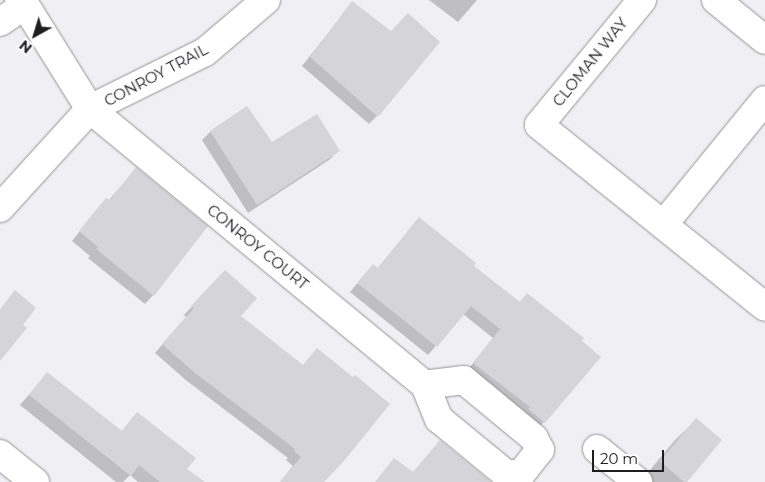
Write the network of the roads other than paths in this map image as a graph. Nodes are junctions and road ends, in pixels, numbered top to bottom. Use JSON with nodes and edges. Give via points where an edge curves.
{"nodes":[{"id":1,"x":266,"y":0,"type":"edge"},
{"id":2,"x":642,"y":0,"type":"edge"},
{"id":3,"x":716,"y":0,"type":"edge"},
{"id":4,"x":22,"y":2,"type":"edge"},
{"id":5,"x":0,"y":22,"type":"edge"},
{"id":6,"x":765,"y":40,"type":"edge"},
{"id":7,"x":765,"y":100,"type":"edge"},
{"id":8,"x":90,"y":109,"type":"junction"},
{"id":9,"x":0,"y":208,"type":"edge"},
{"id":10,"x":663,"y":225,"type":"junction"},
{"id":11,"x":765,"y":308,"type":"edge"},
{"id":12,"x":425,"y":385,"type":"dead end"},
{"id":13,"x":597,"y":449,"type":"dead end"},
{"id":14,"x":0,"y":454,"type":"edge"},
{"id":15,"x":35,"y":482,"type":"edge"},
{"id":16,"x":638,"y":482,"type":"edge"}],
"edges":[{"from":1,"to":8,"type":"street","name":"CONROY TRAIL","via":[[205,52]]},
{"from":2,"to":10,"type":"street","name":"CLOMAN WAY","via":[[539,125]]},
{"from":3,"to":6,"type":"street"},
{"from":4,"to":5,"type":"street"},
{"from":4,"to":8,"type":"street","name":"CONROY TRAIL"},
{"from":7,"to":10,"type":"street"},
{"from":8,"to":9,"type":"street","name":"CONROY TRAIL"},
{"from":8,"to":12,"type":"street","name":"CONROY COURT"},
{"from":10,"to":11,"type":"street"},
{"from":13,"to":16,"type":"street"},
{"from":14,"to":15,"type":"street"}]}
